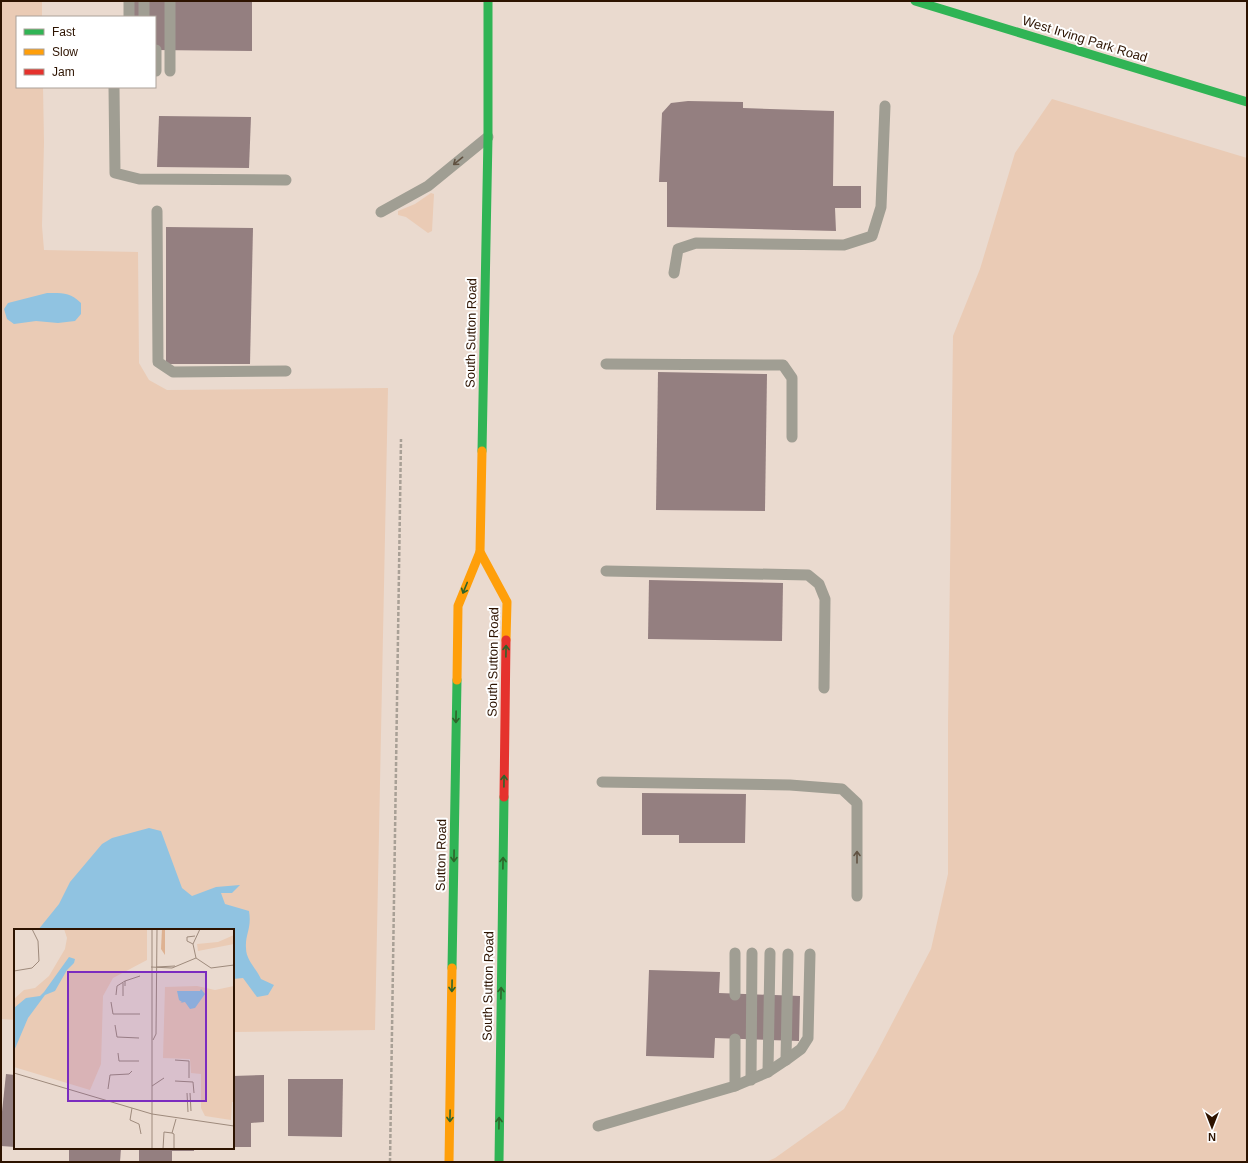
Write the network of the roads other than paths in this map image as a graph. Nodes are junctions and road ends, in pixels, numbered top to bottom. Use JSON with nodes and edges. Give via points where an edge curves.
{"nodes":[{"id":1,"x":129,"y":1,"type":"edge"},
{"id":2,"x":144,"y":1,"type":"edge"},
{"id":3,"x":170,"y":1,"type":"edge"},
{"id":4,"x":488,"y":1,"type":"edge"},
{"id":5,"x":915,"y":1,"type":"edge"},
{"id":6,"x":129,"y":16,"type":"edge"},
{"id":7,"x":144,"y":16,"type":"edge"},
{"id":8,"x":156,"y":50,"type":"edge"},
{"id":9,"x":156,"y":71,"type":"dead end"},
{"id":10,"x":170,"y":71,"type":"dead end"},
{"id":11,"x":114,"y":88,"type":"edge"},
{"id":12,"x":1247,"y":102,"type":"edge"},
{"id":13,"x":885,"y":106,"type":"dead end"},
{"id":14,"x":488,"y":136,"type":"junction"},
{"id":15,"x":286,"y":180,"type":"dead end"},
{"id":16,"x":157,"y":211,"type":"dead end"},
{"id":17,"x":381,"y":212,"type":"dead end"},
{"id":18,"x":674,"y":273,"type":"dead end"},
{"id":19,"x":606,"y":364,"type":"dead end"},
{"id":20,"x":286,"y":371,"type":"dead end"},
{"id":21,"x":792,"y":437,"type":"dead end"},
{"id":22,"x":480,"y":552,"type":"junction"},
{"id":23,"x":606,"y":571,"type":"dead end"},
{"id":24,"x":824,"y":688,"type":"dead end"},
{"id":25,"x":602,"y":782,"type":"dead end"},
{"id":26,"x":857,"y":896,"type":"dead end"},
{"id":27,"x":735,"y":953,"type":"dead end"},
{"id":28,"x":752,"y":953,"type":"dead end"},
{"id":29,"x":770,"y":953,"type":"dead end"},
{"id":30,"x":788,"y":954,"type":"dead end"},
{"id":31,"x":810,"y":954,"type":"dead end"},
{"id":32,"x":735,"y":995,"type":"dead end"},
{"id":33,"x":735,"y":1039,"type":"dead end"},
{"id":34,"x":786,"y":1060,"type":"junction"},
{"id":35,"x":768,"y":1072,"type":"junction"},
{"id":36,"x":751,"y":1080,"type":"junction"},
{"id":37,"x":735,"y":1086,"type":"junction"},
{"id":38,"x":598,"y":1126,"type":"dead end"},
{"id":39,"x":449,"y":1162,"type":"edge"},
{"id":40,"x":499,"y":1162,"type":"edge"}],
"edges":[{"from":1,"to":6,"type":"lane"},
{"from":2,"to":7,"type":"lane"},
{"from":3,"to":10,"type":"lane"},
{"from":4,"to":14,"type":"main road","name":"South Sutton Road"},
{"from":5,"to":12,"type":"main road","name":"West Irving Park Road"},
{"from":8,"to":9,"type":"lane"},
{"from":11,"to":15,"type":"lane","via":[[115,173],[139,179]]},
{"from":13,"to":18,"type":"lane","via":[[881,207],[872,236],[844,244],[696,243],[678,249]]},
{"from":14,"to":17,"type":"lane","one_way":true,"via":[[428,186]]},
{"from":14,"to":22,"type":"main road","name":"South Sutton Road"},
{"from":16,"to":20,"type":"lane","via":[[158,362],[173,372]]},
{"from":19,"to":21,"type":"lane","via":[[783,365],[792,378]]},
{"from":22,"to":39,"type":"main road","name":"Sutton Road","one_way":true,"via":[[458,606]]},
{"from":40,"to":22,"type":"main road","name":"South Sutton Road","one_way":true,"via":[[507,602]]},
{"from":23,"to":24,"type":"lane","via":[[808,575],[819,584],[825,599]]},
{"from":26,"to":25,"type":"lane","one_way":true,"via":[[857,803],[842,789],[790,785]]},
{"from":27,"to":32,"type":"lane"},
{"from":28,"to":36,"type":"lane"},
{"from":29,"to":35,"type":"lane"},
{"from":30,"to":34,"type":"lane"},
{"from":31,"to":34,"type":"lane","via":[[808,1038],[801,1049]]},
{"from":33,"to":37,"type":"lane"},
{"from":34,"to":35,"type":"lane"},
{"from":35,"to":36,"type":"lane"},
{"from":36,"to":37,"type":"lane"},
{"from":37,"to":38,"type":"lane"}]}
